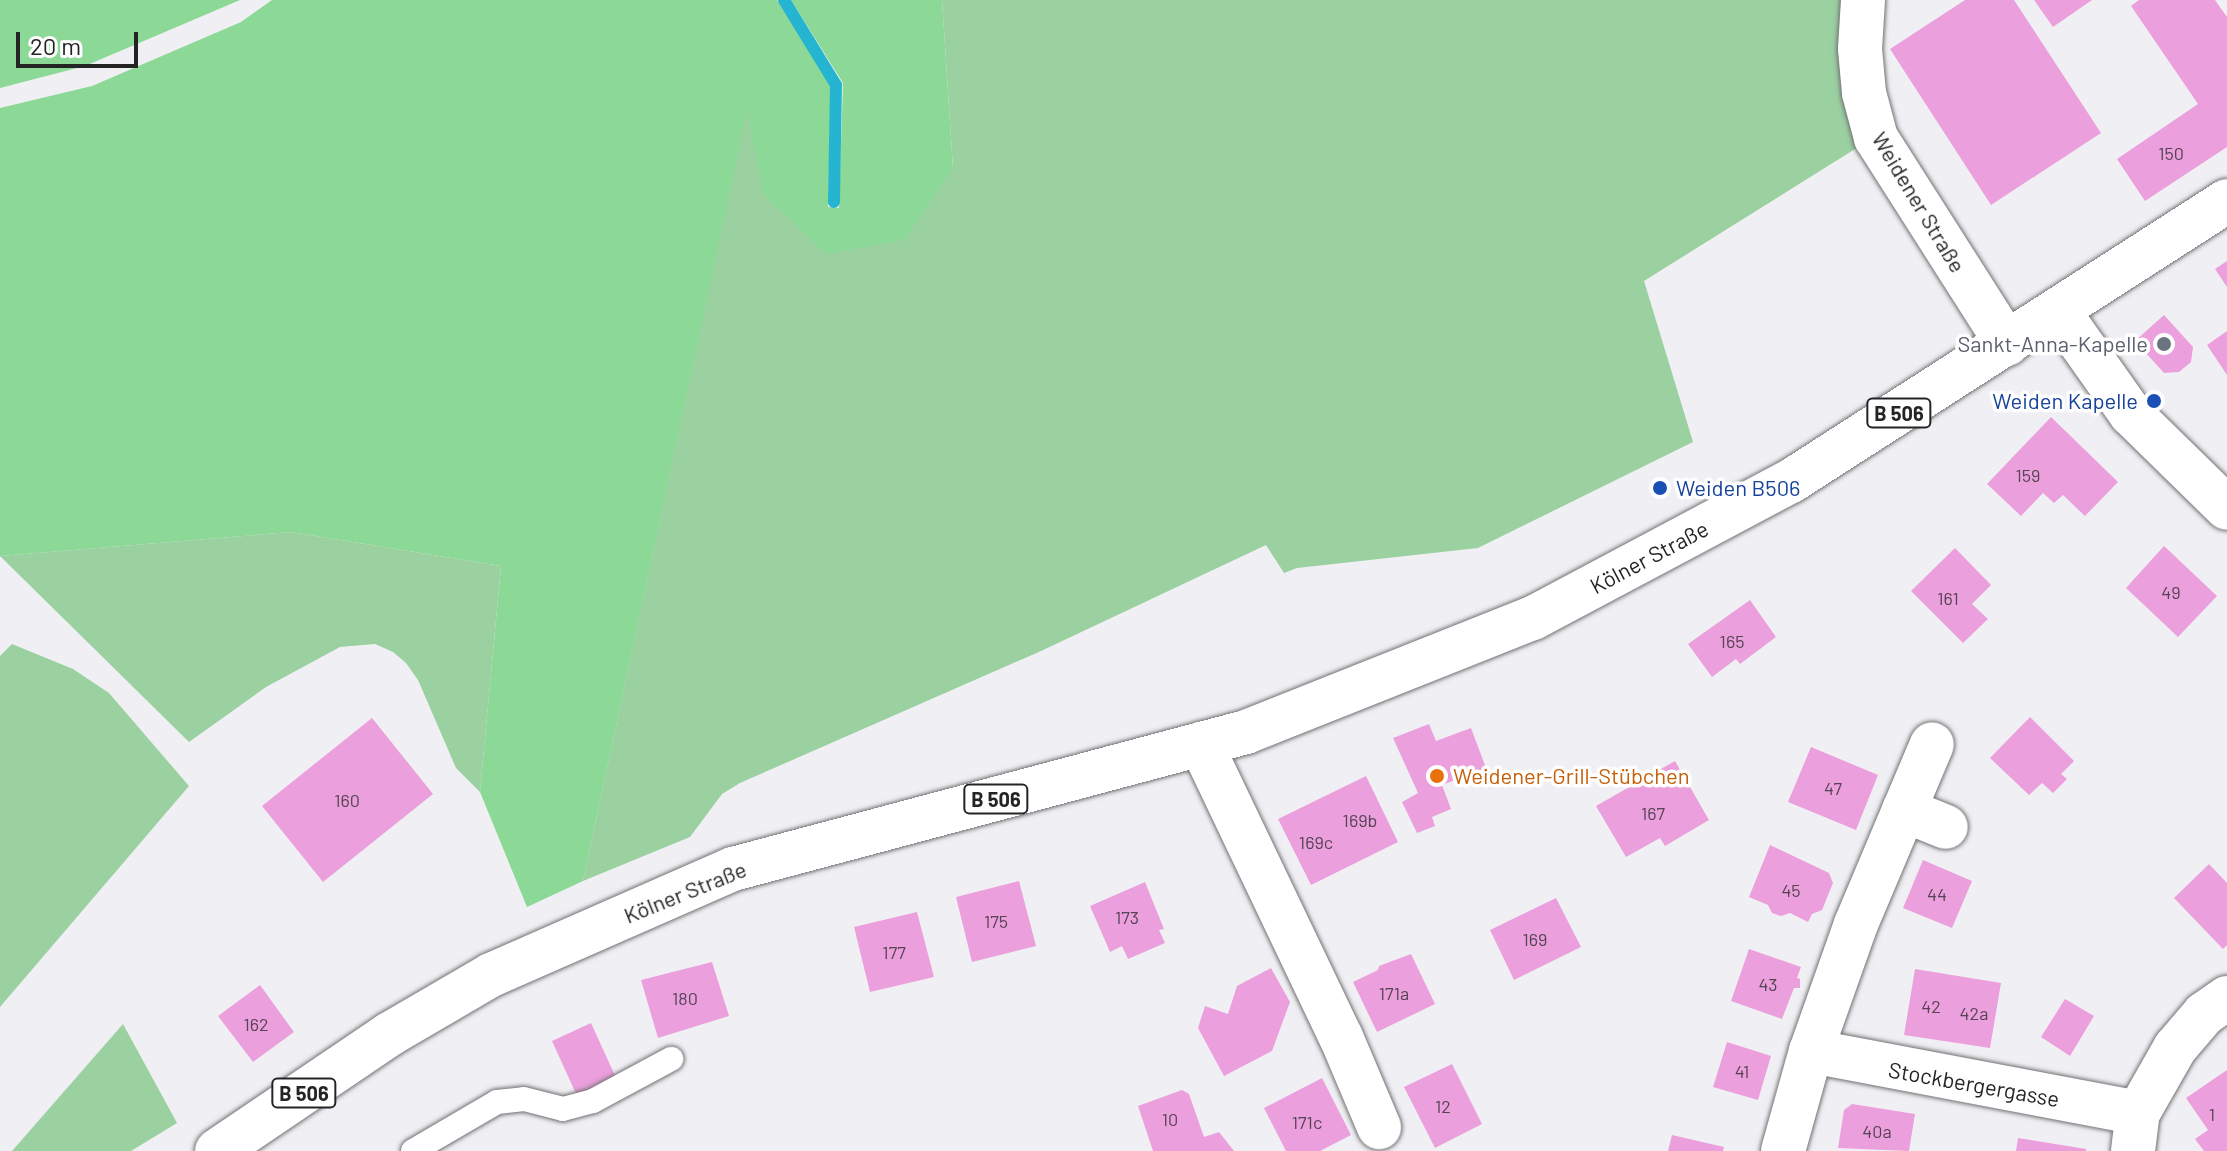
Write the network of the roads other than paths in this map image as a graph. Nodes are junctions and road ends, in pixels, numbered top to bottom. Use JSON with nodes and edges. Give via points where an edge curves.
{"nodes":[{"id":1,"x":1863,"y":0,"type":"edge"},
{"id":2,"x":2227,"y":201,"type":"edge"},
{"id":3,"x":2058,"y":311,"type":"junction"},
{"id":4,"x":2007,"y":344,"type":"junction"},
{"id":5,"x":2227,"y":508,"type":"edge"},
{"id":6,"x":1201,"y":744,"type":"junction"},
{"id":7,"x":1932,"y":744,"type":"dead end"},
{"id":8,"x":1904,"y":810,"type":"junction"},
{"id":9,"x":1946,"y":827,"type":"dead end"},
{"id":10,"x":2227,"y":998,"type":"edge"},
{"id":11,"x":1811,"y":1051,"type":"junction"},
{"id":12,"x":671,"y":1059,"type":"dead end"},
{"id":13,"x":1379,"y":1127,"type":"dead end"},
{"id":14,"x":2135,"y":1132,"type":"edge"},
{"id":15,"x":217,"y":1151,"type":"edge"},
{"id":16,"x":413,"y":1151,"type":"edge"},
{"id":17,"x":1783,"y":1151,"type":"edge"}],
"edges":[{"from":1,"to":4,"type":"main road","name":"Weidener Straße","via":[[1864,93],[1876,138]]},
{"from":2,"to":3,"type":"main road","name":"Kölner Straße","number":"B 506"},
{"from":3,"to":4,"type":"main road","name":"Kölner Straße","number":"B 506"},
{"from":3,"to":5,"type":"main road","via":[[2131,414]]},
{"from":4,"to":6,"type":"main road","name":"Kölner Straße","number":"B 506","via":[[1762,498],[1533,618],[1246,732]]},
{"from":6,"to":13,"type":"main road"},
{"from":6,"to":15,"type":"main road","name":"Kölner Straße","number":"B 506","via":[[733,869],[491,975],[390,1034]]},
{"from":7,"to":8,"type":"main road"},
{"from":8,"to":9,"type":"main road"},
{"from":8,"to":11,"type":"main road"},
{"from":10,"to":14,"type":"main road","via":[[2204,1014],[2175,1048]]},
{"from":11,"to":14,"type":"main road","name":"Stockbergergasse"},
{"from":11,"to":17,"type":"main road"},
{"from":12,"to":16,"type":"lane","via":[[593,1101],[563,1109],[524,1099],[497,1102]]}]}
